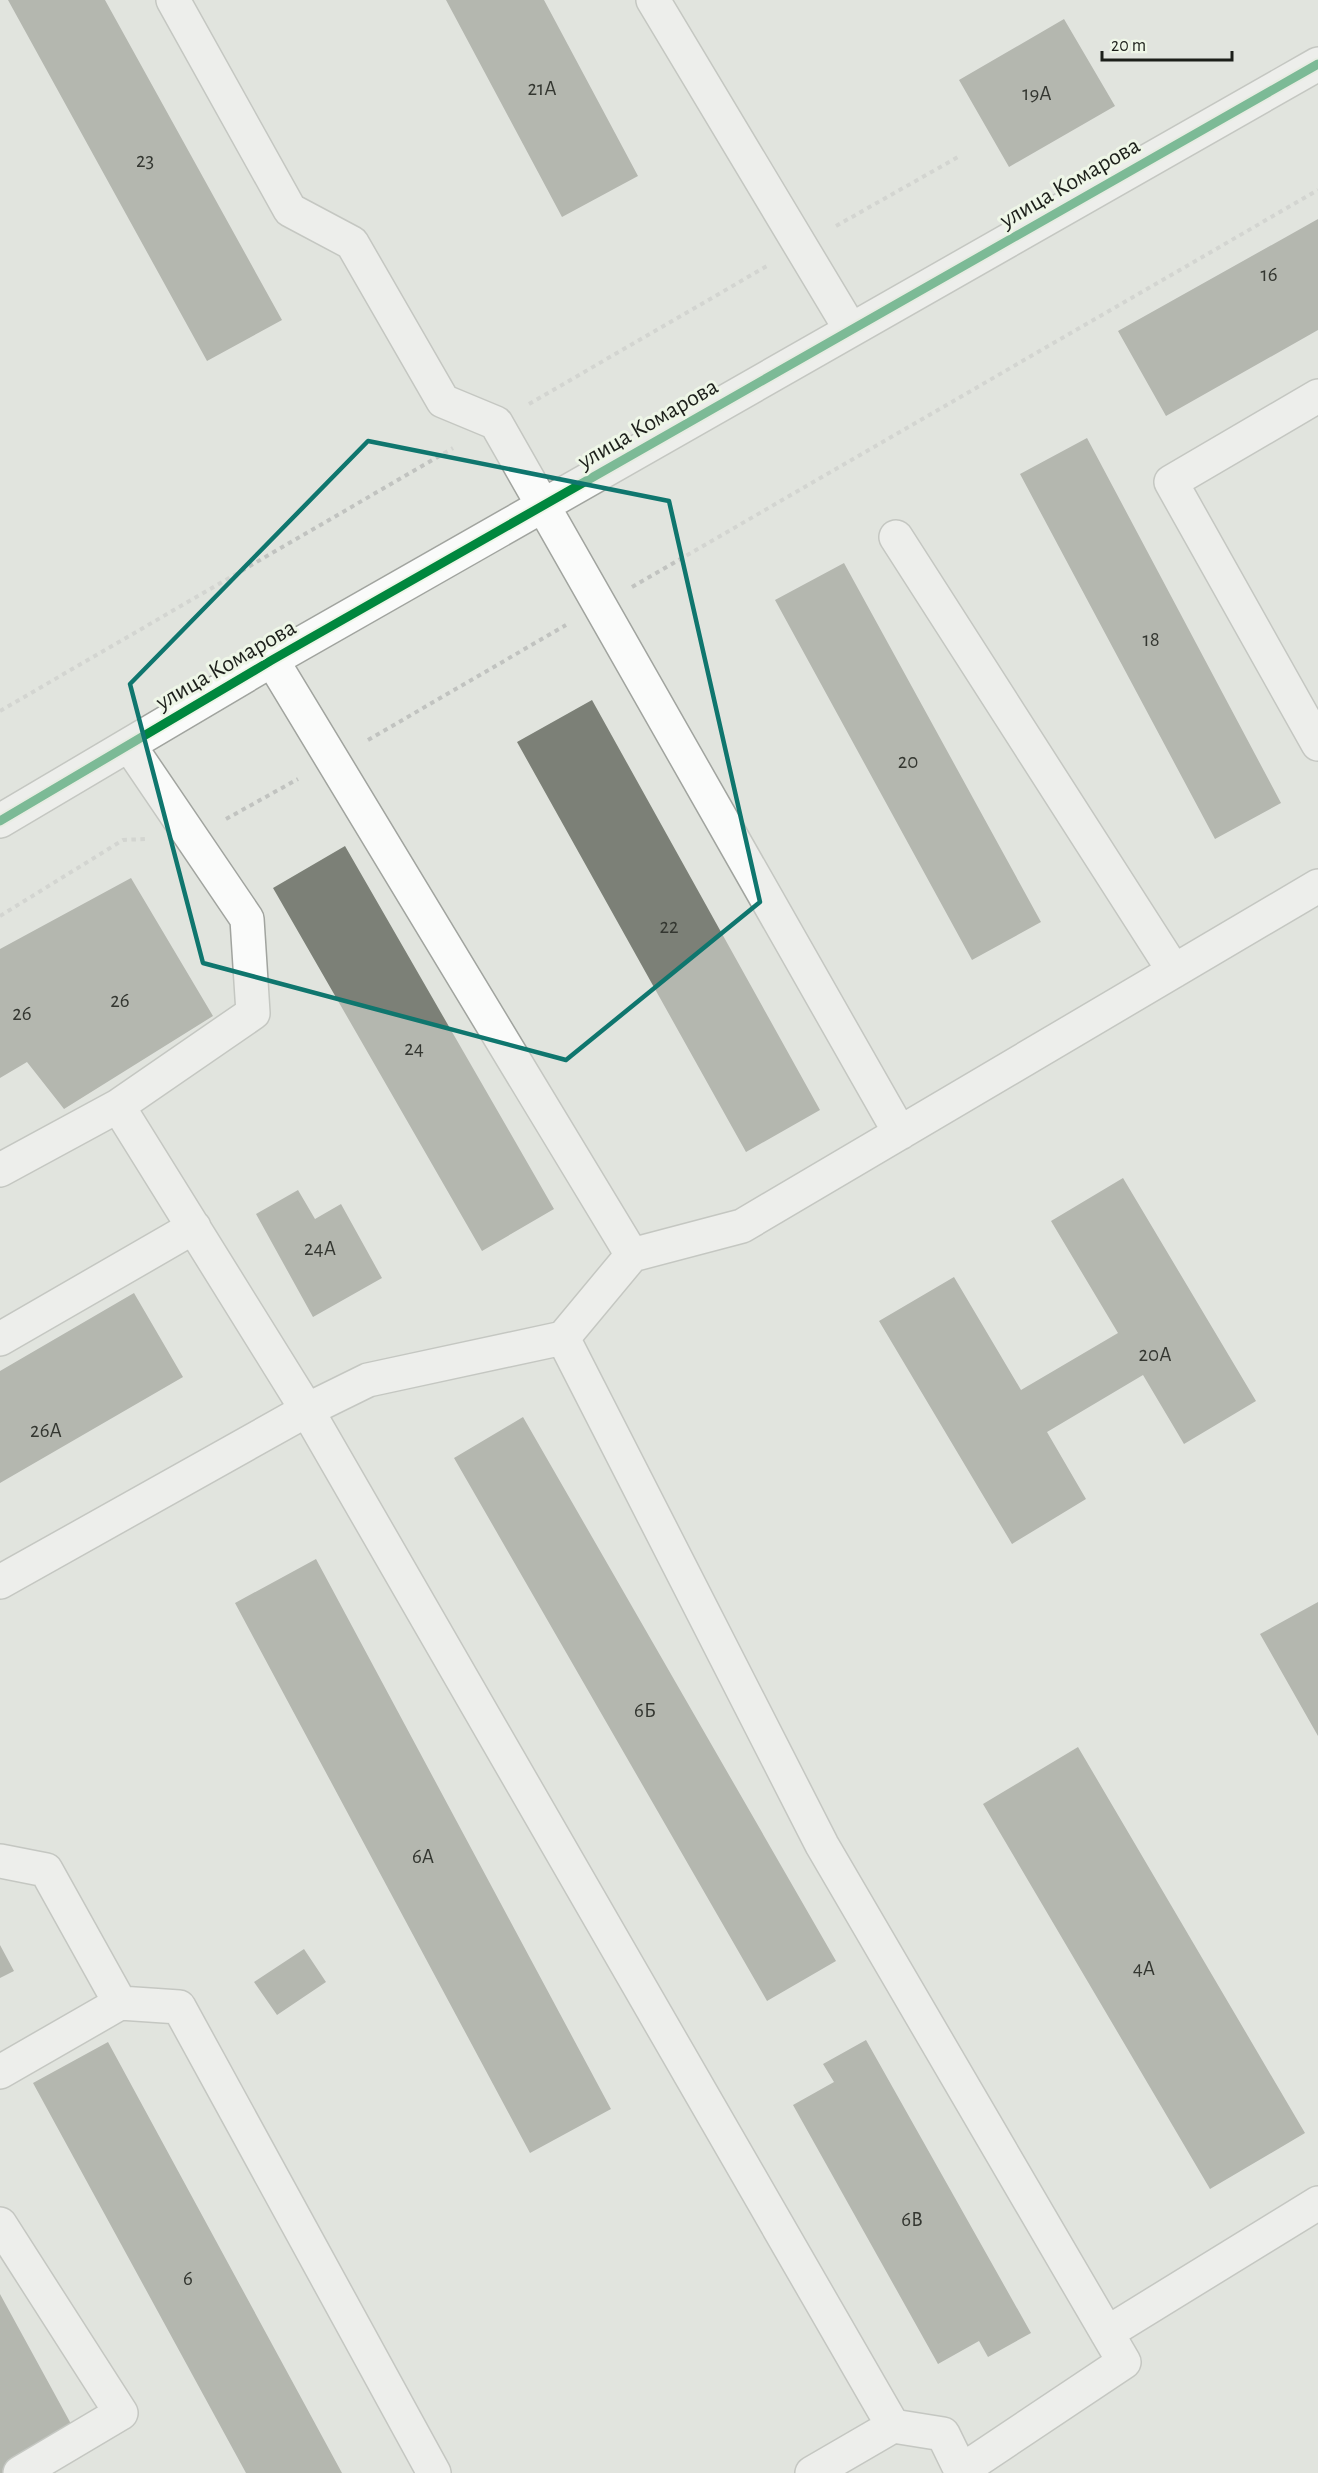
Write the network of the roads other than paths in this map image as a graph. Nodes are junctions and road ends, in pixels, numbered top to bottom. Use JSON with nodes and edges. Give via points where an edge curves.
{"nodes":[{"id":1,"x":173,"y":0,"type":"edge"},
{"id":2,"x":653,"y":0,"type":"edge"},
{"id":3,"x":1318,"y":64,"type":"edge"},
{"id":4,"x":851,"y":330,"type":"junction"},
{"id":5,"x":1318,"y":396,"type":"edge"},
{"id":6,"x":544,"y":506,"type":"junction"},
{"id":7,"x":896,"y":537,"type":"dead end"},
{"id":8,"x":272,"y":660,"type":"junction"},
{"id":9,"x":1318,"y":744,"type":"edge"},
{"id":10,"x":129,"y":745,"type":"junction"},
{"id":11,"x":0,"y":821,"type":"edge"},
{"id":12,"x":1318,"y":886,"type":"edge"},
{"id":13,"x":1174,"y":971,"type":"junction"},
{"id":14,"x":118,"y":1106,"type":"junction"},
{"id":15,"x":900,"y":1133,"type":"junction"},
{"id":16,"x":0,"y":1170,"type":"edge"},
{"id":17,"x":194,"y":1227,"type":"junction"},
{"id":18,"x":632,"y":1255,"type":"junction"},
{"id":19,"x":563,"y":1338,"type":"junction"},
{"id":20,"x":0,"y":1339,"type":"edge"},
{"id":21,"x":307,"y":1410,"type":"junction"},
{"id":22,"x":0,"y":1582,"type":"edge"},
{"id":23,"x":0,"y":1861,"type":"edge"},
{"id":24,"x":120,"y":2003,"type":"junction"},
{"id":25,"x":0,"y":2072,"type":"edge"},
{"id":26,"x":1318,"y":2203,"type":"edge"},
{"id":27,"x":0,"y":2224,"type":"edge"},
{"id":28,"x":1107,"y":2333,"type":"junction"},
{"id":29,"x":894,"y":2426,"type":"junction"},
{"id":30,"x":962,"y":2472,"type":"edge"},
{"id":31,"x":20,"y":2473,"type":"edge"},
{"id":32,"x":434,"y":2473,"type":"edge"},
{"id":33,"x":812,"y":2473,"type":"edge"}],
"edges":[{"from":1,"to":6,"type":"street","via":[[290,210],[352,243],[443,401],[496,423]]},
{"from":2,"to":4,"type":"street"},
{"from":3,"to":4,"type":"street","name":"улица Комарова"},
{"from":4,"to":6,"type":"street","name":"улица Комарова"},
{"from":5,"to":9,"type":"street","via":[[1171,482]]},
{"from":6,"to":8,"type":"street","name":"улица Комарова","via":[[479,551]]},
{"from":6,"to":15,"type":"street"},
{"from":7,"to":13,"type":"street"},
{"from":8,"to":10,"type":"street","name":"улица Комарова"},
{"from":8,"to":18,"type":"street"},
{"from":10,"to":11,"type":"street","name":"улица Комарова"},
{"from":10,"to":14,"type":"street","via":[[247,919],[253,1014]]},
{"from":12,"to":13,"type":"street"},
{"from":13,"to":15,"type":"street"},
{"from":14,"to":16,"type":"street"},
{"from":14,"to":17,"type":"street"},
{"from":15,"to":18,"type":"street","via":[[742,1226]]},
{"from":17,"to":20,"type":"street"},
{"from":17,"to":21,"type":"street"},
{"from":18,"to":19,"type":"street"},
{"from":19,"to":21,"type":"street","via":[[368,1380]]},
{"from":19,"to":28,"type":"street","via":[[822,1845]]},
{"from":21,"to":22,"type":"street"},
{"from":21,"to":29,"type":"street"},
{"from":23,"to":24,"type":"street","via":[[46,1869]]},
{"from":24,"to":25,"type":"street"},
{"from":24,"to":32,"type":"street","via":[[179,2007]]},
{"from":26,"to":28,"type":"street"},
{"from":27,"to":31,"type":"street","via":[[121,2413]]},
{"from":28,"to":30,"type":"street","via":[[1124,2362]]},
{"from":29,"to":30,"type":"street","via":[[943,2434]]},
{"from":29,"to":33,"type":"street"}]}
